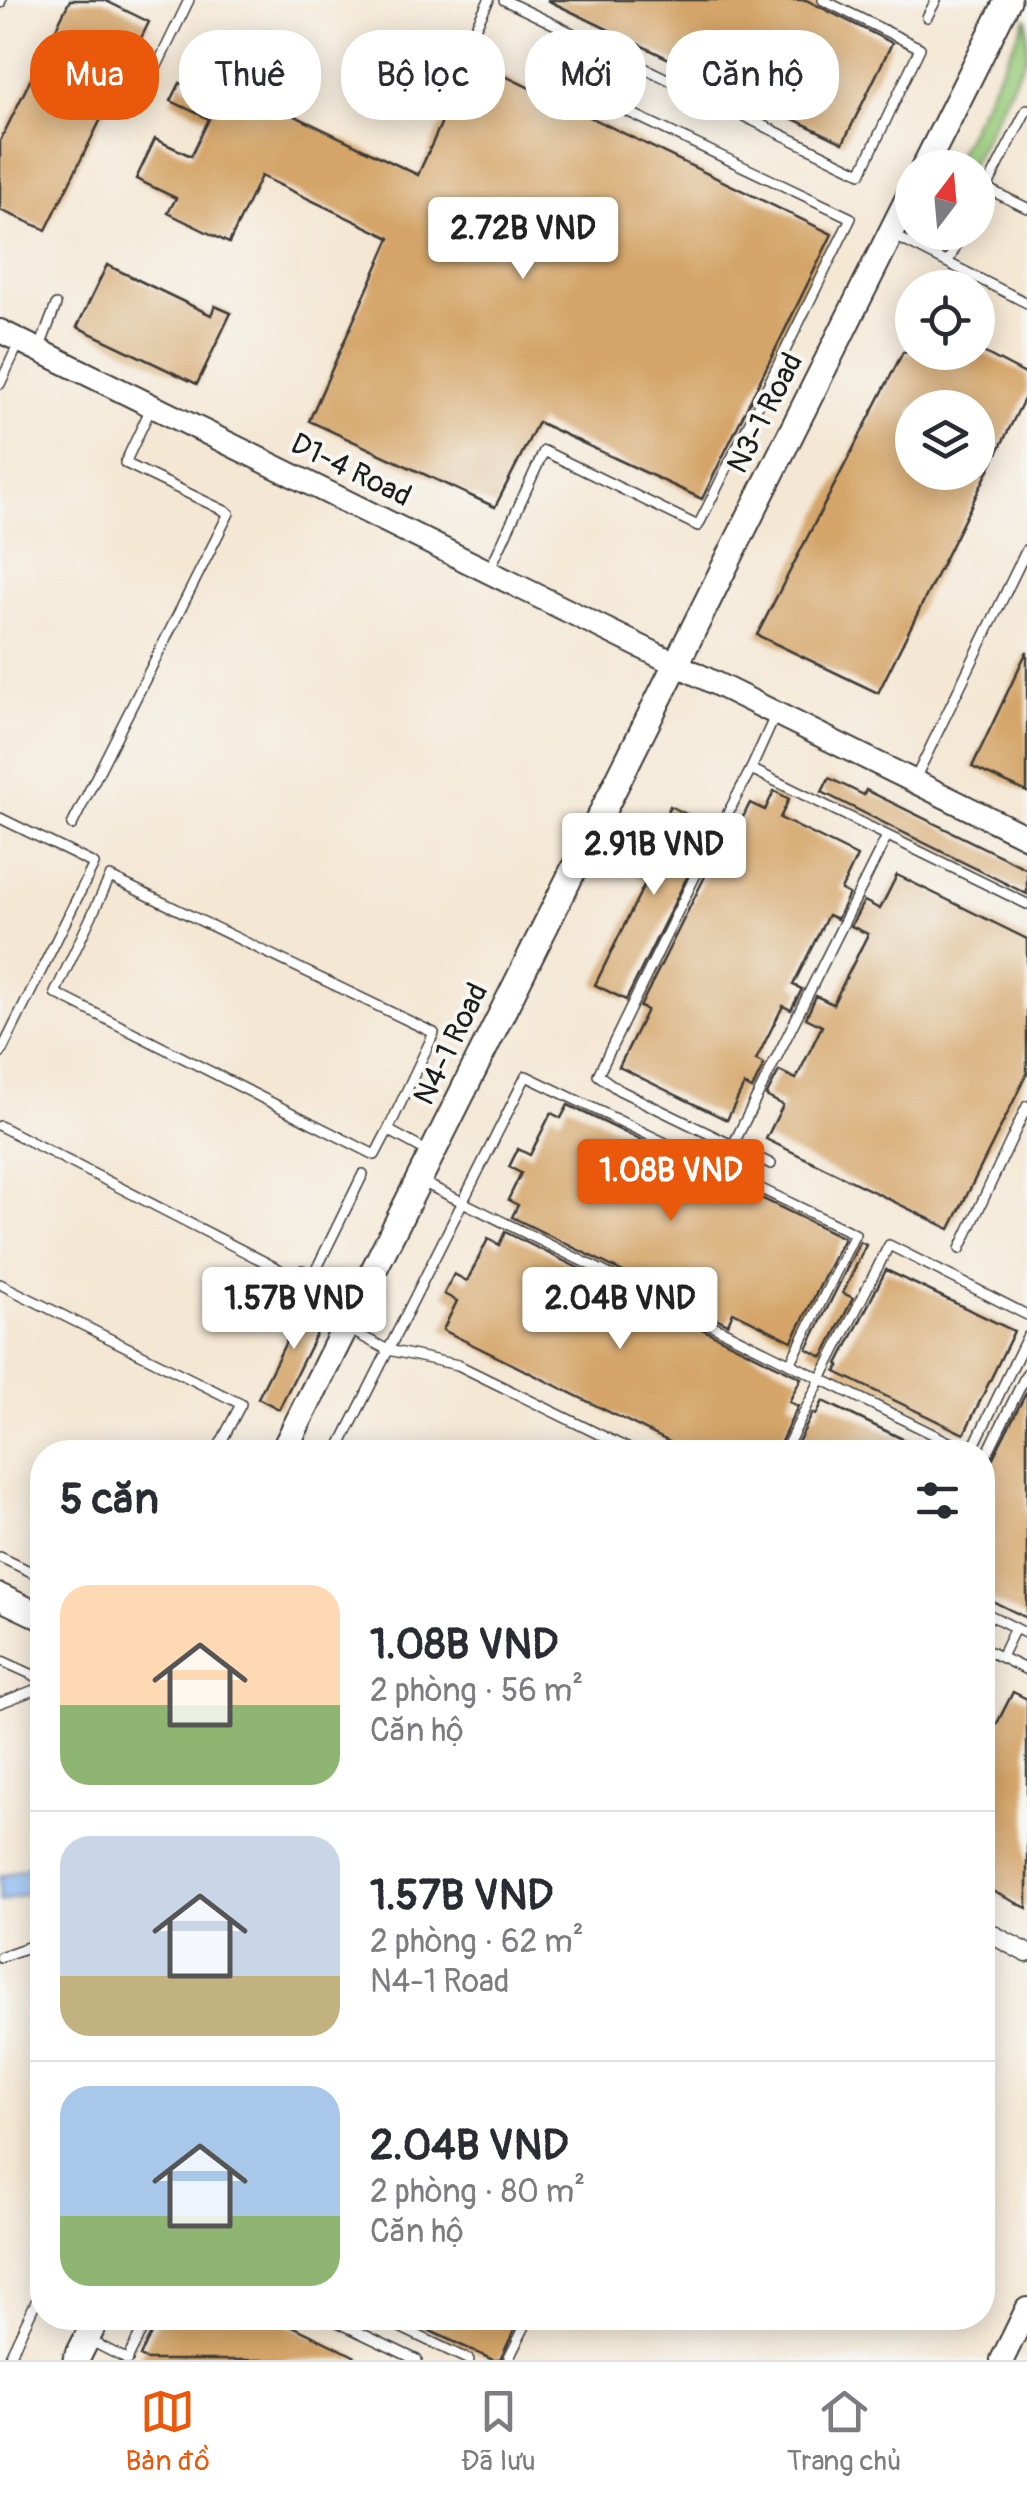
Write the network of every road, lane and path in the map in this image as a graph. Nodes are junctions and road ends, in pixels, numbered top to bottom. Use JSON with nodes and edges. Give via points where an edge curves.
{"nodes":[{"id":1,"x":189,"y":0,"type":"edge"},
{"id":2,"x":488,"y":0,"type":"edge"},
{"id":3,"x":504,"y":0,"type":"edge"},
{"id":4,"x":823,"y":0,"type":"edge"},
{"id":5,"x":936,"y":0,"type":"edge"},
{"id":6,"x":1008,"y":0,"type":"edge"},
{"id":7,"x":928,"y":18,"type":"dead end"},
{"id":8,"x":474,"y":30,"type":"edge"},
{"id":9,"x":159,"y":62,"type":"edge"},
{"id":10,"x":1027,"y":109,"type":"edge"},
{"id":11,"x":645,"y":120,"type":"edge"},
{"id":12,"x":933,"y":150,"type":"edge"},
{"id":13,"x":995,"y":171,"type":"edge"},
{"id":14,"x":995,"y":192,"type":"edge"},
{"id":15,"x":1027,"y":208,"type":"edge"},
{"id":16,"x":895,"y":226,"type":"edge"},
{"id":17,"x":891,"y":234,"type":"junction"},
{"id":18,"x":954,"y":250,"type":"edge"},
{"id":19,"x":948,"y":262,"type":"junction"},
{"id":20,"x":1027,"y":303,"type":"edge"},
{"id":21,"x":56,"y":305,"type":"dead end"},
{"id":22,"x":20,"y":340,"type":"edge"},
{"id":23,"x":0,"y":384,"type":"edge"},
{"id":24,"x":153,"y":406,"type":"junction"},
{"id":25,"x":1027,"y":549,"type":"edge"},
{"id":26,"x":489,"y":572,"type":"junction"},
{"id":27,"x":676,"y":664,"type":"junction"},
{"id":28,"x":776,"y":713,"type":"junction"},
{"id":29,"x":751,"y":769,"type":"junction"},
{"id":30,"x":913,"y":781,"type":"junction"},
{"id":31,"x":0,"y":818,"type":"edge"},
{"id":32,"x":72,"y":825,"type":"dead end"},
{"id":33,"x":887,"y":836,"type":"junction"},
{"id":34,"x":1027,"y":837,"type":"edge"},
{"id":35,"x":1027,"y":904,"type":"edge"},
{"id":36,"x":0,"y":1054,"type":"edge"},
{"id":37,"x":1027,"y":1106,"type":"edge"},
{"id":38,"x":0,"y":1126,"type":"edge"},
{"id":39,"x":388,"y":1130,"type":"junction"},
{"id":40,"x":733,"y":1145,"type":"junction"},
{"id":41,"x":432,"y":1154,"type":"junction"},
{"id":42,"x":771,"y":1164,"type":"dead end"},
{"id":43,"x":363,"y":1174,"type":"dead end"},
{"id":44,"x":419,"y":1180,"type":"junction"},
{"id":45,"x":462,"y":1202,"type":"junction"},
{"id":46,"x":960,"y":1250,"type":"dead end"},
{"id":47,"x":313,"y":1276,"type":"junction"},
{"id":48,"x":0,"y":1284,"type":"edge"},
{"id":49,"x":360,"y":1300,"type":"junction"},
{"id":50,"x":1027,"y":1315,"type":"edge"},
{"id":51,"x":346,"y":1328,"type":"junction"},
{"id":52,"x":1027,"y":1337,"type":"edge"},
{"id":53,"x":388,"y":1350,"type":"junction"},
{"id":54,"x":790,"y":1364,"type":"junction"},
{"id":55,"x":1027,"y":1373,"type":"edge"},
{"id":56,"x":821,"y":1379,"type":"junction"},
{"id":57,"x":222,"y":1440,"type":"edge"},
{"id":58,"x":292,"y":1440,"type":"edge"},
{"id":59,"x":343,"y":1440,"type":"edge"},
{"id":60,"x":611,"y":1440,"type":"edge"},
{"id":61,"x":790,"y":1440,"type":"edge"},
{"id":62,"x":946,"y":1440,"type":"edge"},
{"id":63,"x":976,"y":1440,"type":"edge"},
{"id":64,"x":994,"y":1440,"type":"edge"},
{"id":65,"x":0,"y":1556,"type":"edge"},
{"id":66,"x":30,"y":1570,"type":"edge"},
{"id":67,"x":0,"y":1597,"type":"edge"},
{"id":68,"x":30,"y":1611,"type":"edge"},
{"id":69,"x":995,"y":1618,"type":"edge"},
{"id":70,"x":1015,"y":1628,"type":"junction"},
{"id":71,"x":1027,"y":1634,"type":"edge"},
{"id":72,"x":995,"y":1654,"type":"edge"},
{"id":73,"x":1000,"y":1657,"type":"junction"},
{"id":74,"x":0,"y":1660,"type":"edge"},
{"id":75,"x":1027,"y":1670,"type":"edge"},
{"id":76,"x":30,"y":1674,"type":"edge"},
{"id":77,"x":30,"y":1692,"type":"edge"},
{"id":78,"x":0,"y":1703,"type":"edge"},
{"id":79,"x":995,"y":1936,"type":"edge"},
{"id":80,"x":30,"y":1946,"type":"edge"},
{"id":81,"x":1027,"y":1953,"type":"edge"},
{"id":82,"x":0,"y":1957,"type":"edge"},
{"id":83,"x":1027,"y":2308,"type":"edge"},
{"id":84,"x":30,"y":2314,"type":"edge"},
{"id":85,"x":142,"y":2330,"type":"edge"},
{"id":86,"x":354,"y":2330,"type":"edge"},
{"id":87,"x":406,"y":2330,"type":"edge"},
{"id":88,"x":524,"y":2330,"type":"edge"},
{"id":89,"x":86,"y":2339,"type":"edge"},
{"id":90,"x":8,"y":2360,"type":"edge"},
{"id":91,"x":128,"y":2360,"type":"edge"},
{"id":92,"x":417,"y":2360,"type":"edge"},
{"id":93,"x":469,"y":2360,"type":"edge"},
{"id":94,"x":508,"y":2360,"type":"edge"},
{"id":95,"x":1002,"y":2360,"type":"edge"}],
"edges":[{"from":1,"to":9,"type":"lane"},
{"from":2,"to":8,"type":"lane"},
{"from":3,"to":4,"type":"lane","via":[[861,173],[920,48]]},
{"from":5,"to":7,"type":"lane"},
{"from":6,"to":12,"type":"main road"},
{"from":10,"to":13,"type":"lane"},
{"from":11,"to":26,"type":"lane","via":[[850,218],[698,526],[544,451]]},
{"from":14,"to":15,"type":"lane"},
{"from":16,"to":17,"type":"main road","name":"N3-1 Road"},
{"from":17,"to":19,"type":"lane"},
{"from":17,"to":27,"type":"main road","name":"N3-1 Road"},
{"from":18,"to":19,"type":"lane"},
{"from":19,"to":20,"type":"lane"},
{"from":21,"to":22,"type":"lane"},
{"from":22,"to":23,"type":"lane"},
{"from":22,"to":24,"type":"street","name":"D1-4 Road"},
{"from":24,"to":26,"type":"street","name":"D1-4 Road"},
{"from":24,"to":32,"type":"lane","via":[[125,463],[229,513]]},
{"from":25,"to":30,"type":"lane"},
{"from":26,"to":27,"type":"street","name":"D1-4 Road"},
{"from":27,"to":28,"type":"street","name":"D1-4 Road"},
{"from":27,"to":41,"type":"main road","name":"N4-1 Road"},
{"from":28,"to":29,"type":"lane"},
{"from":28,"to":30,"type":"street","name":"D1-4 Road"},
{"from":29,"to":33,"type":"lane"},
{"from":29,"to":40,"type":"lane","via":[[598,1075]]},
{"from":30,"to":34,"type":"street","name":"D1-4 Road"},
{"from":31,"to":36,"type":"lane","via":[[94,864]]},
{"from":33,"to":35,"type":"lane"},
{"from":33,"to":40,"type":"lane"},
{"from":37,"to":46,"type":"lane"},
{"from":38,"to":47,"type":"lane","via":[[298,1279],[302,1270]]},
{"from":39,"to":39,"type":"lane","via":[[434,1032],[110,877],[55,994],[376,1155]]},
{"from":39,"to":41,"type":"lane"},
{"from":40,"to":42,"type":"lane"},
{"from":41,"to":44,"type":"main road","name":"N4-1 Road"},
{"from":43,"to":47,"type":"lane"},
{"from":44,"to":45,"type":"lane"},
{"from":44,"to":49,"type":"main road","name":"N4-1 Road"},
{"from":45,"to":53,"type":"lane"},
{"from":45,"to":54,"type":"lane"},
{"from":45,"to":54,"type":"lane","via":[[526,1076],[854,1234]]},
{"from":47,"to":49,"type":"lane"},
{"from":48,"to":57,"type":"lane","via":[[241,1404]]},
{"from":49,"to":51,"type":"main road","name":"N4-1 Road"},
{"from":50,"to":56,"type":"lane","via":[[889,1244]]},
{"from":51,"to":53,"type":"lane"},
{"from":51,"to":58,"type":"main road","name":"N4-1 Road"},
{"from":52,"to":63,"type":"lane"},
{"from":53,"to":59,"type":"lane"},
{"from":53,"to":60,"type":"lane","via":[[458,1365]]},
{"from":54,"to":56,"type":"lane"},
{"from":55,"to":64,"type":"lane"},
{"from":56,"to":61,"type":"lane"},
{"from":56,"to":62,"type":"lane"},
{"from":65,"to":66,"type":"lane"},
{"from":67,"to":68,"type":"main road"},
{"from":69,"to":70,"type":"lane"},
{"from":70,"to":71,"type":"lane"},
{"from":70,"to":73,"type":"lane"},
{"from":72,"to":73,"type":"lane"},
{"from":73,"to":75,"type":"lane"},
{"from":74,"to":76,"type":"lane"},
{"from":77,"to":78,"type":"lane"},
{"from":79,"to":81,"type":"street"},
{"from":80,"to":82,"type":"lane"},
{"from":83,"to":95,"type":"street"},
{"from":84,"to":90,"type":"lane"},
{"from":85,"to":91,"type":"lane"},
{"from":86,"to":92,"type":"lane"},
{"from":87,"to":93,"type":"lane"},
{"from":88,"to":94,"type":"lane"},
{"from":89,"to":91,"type":"lane"}]}
